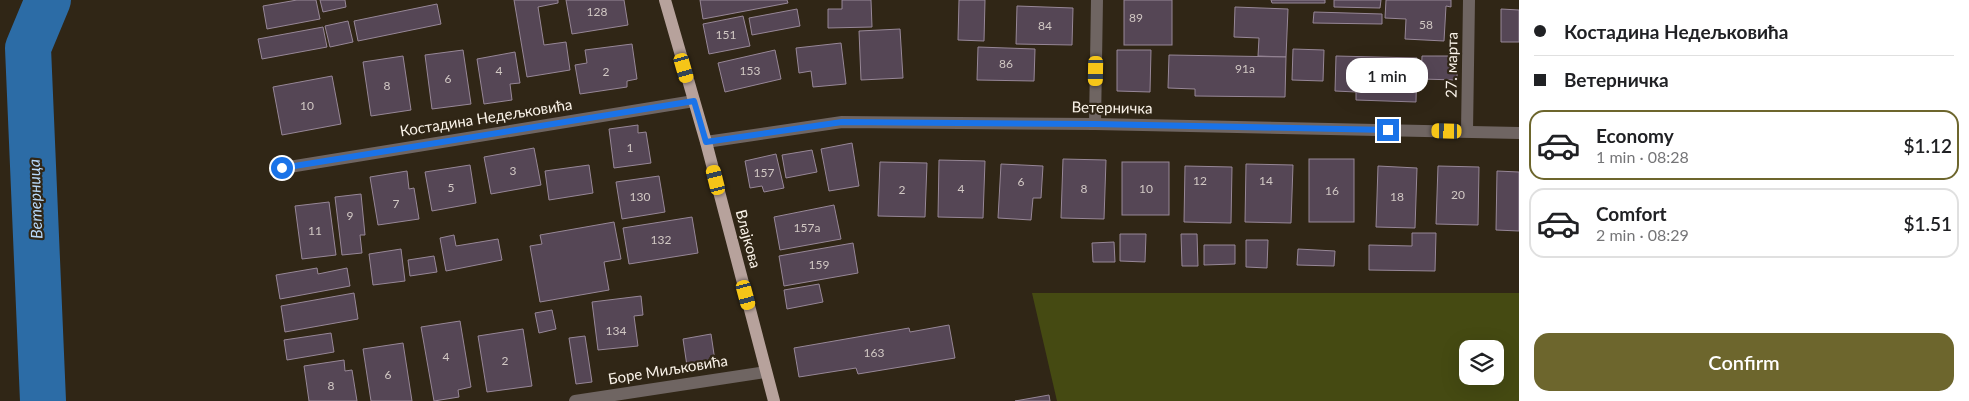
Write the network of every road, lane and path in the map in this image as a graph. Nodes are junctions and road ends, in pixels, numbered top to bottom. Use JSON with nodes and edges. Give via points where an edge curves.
{"nodes":[{"id":1,"x":665,"y":0,"type":"edge"},
{"id":2,"x":1097,"y":0,"type":"edge"},
{"id":3,"x":1470,"y":0,"type":"edge"},
{"id":4,"x":694,"y":101,"type":"junction"},
{"id":5,"x":1095,"y":124,"type":"junction"},
{"id":6,"x":1467,"y":131,"type":"junction"},
{"id":7,"x":1519,"y":132,"type":"edge"},
{"id":8,"x":706,"y":142,"type":"junction"},
{"id":9,"x":282,"y":168,"type":"dead end"},
{"id":10,"x":766,"y":372,"type":"junction"},
{"id":11,"x":575,"y":401,"type":"edge"},
{"id":12,"x":774,"y":401,"type":"edge"}],
"edges":[{"from":1,"to":4,"type":"main road","name":"Влајкова"},
{"from":2,"to":5,"type":"street"},
{"from":3,"to":6,"type":"street","name":"27. марта"},
{"from":4,"to":8,"type":"main road","name":"Влајкова"},
{"from":4,"to":9,"type":"street","name":"Костадина Недељковића"},
{"from":5,"to":6,"type":"street","name":"Ветерничка"},
{"from":5,"to":8,"type":"street","name":"Ветерничка","via":[[842,122]]},
{"from":6,"to":7,"type":"street","name":"Ветерничка"},
{"from":8,"to":10,"type":"main road","name":"Влајкова"},
{"from":10,"to":11,"type":"street","name":"Боре Миљковића"},
{"from":10,"to":12,"type":"main road","name":"Влајкова"}]}
